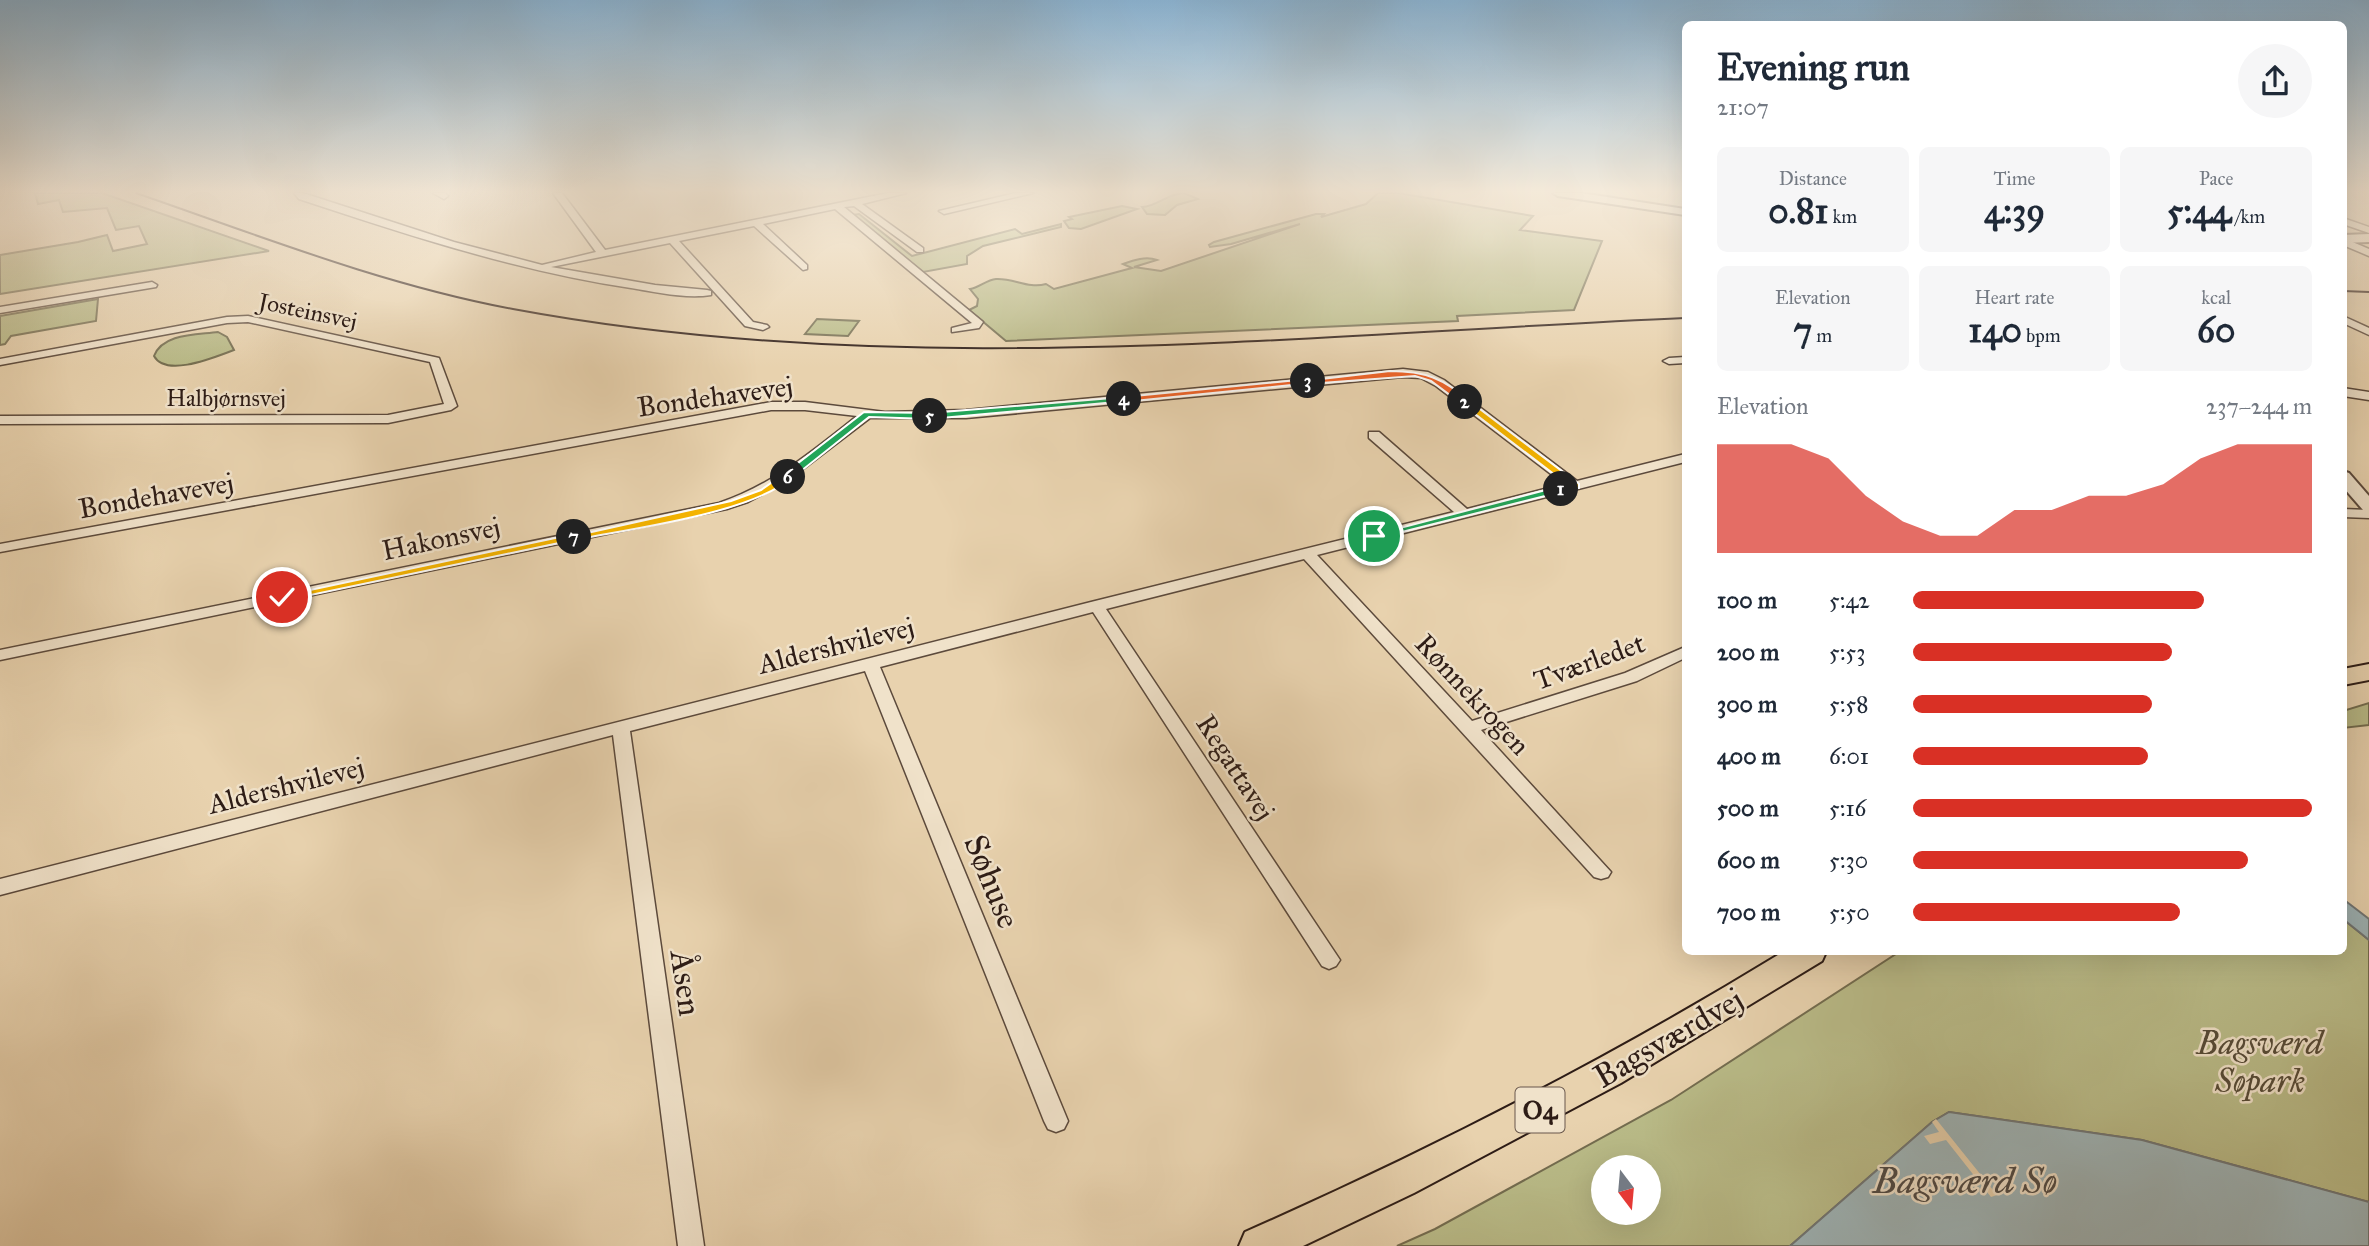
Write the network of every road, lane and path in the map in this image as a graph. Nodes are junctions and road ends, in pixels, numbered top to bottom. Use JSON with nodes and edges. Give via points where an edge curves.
{"nodes":[{"id":1,"x":476,"y":251,"type":"edge"},
{"id":2,"x":601,"y":251,"type":"edge"},
{"id":3,"x":617,"y":251,"type":"edge"},
{"id":4,"x":683,"y":251,"type":"edge"},
{"id":5,"x":786,"y":251,"type":"edge"},
{"id":6,"x":892,"y":251,"type":"edge"},
{"id":7,"x":603,"y":254,"type":"junction"},
{"id":8,"x":538,"y":267,"type":"junction"},
{"id":9,"x":803,"y":267,"type":"dead end"},
{"id":10,"x":152,"y":285,"type":"dead end"},
{"id":11,"x":706,"y":293,"type":"dead end"},
{"id":12,"x":0,"y":310,"type":"edge"},
{"id":13,"x":2347,"y":321,"type":"edge"},
{"id":14,"x":764,"y":327,"type":"dead end"},
{"id":15,"x":956,"y":330,"type":"dead end"},
{"id":16,"x":2367,"y":331,"type":"edge"},
{"id":17,"x":1682,"y":360,"type":"edge"},
{"id":18,"x":1669,"y":361,"type":"dead end"},
{"id":19,"x":0,"y":362,"type":"edge"},
{"id":20,"x":2347,"y":393,"type":"edge"},
{"id":21,"x":2369,"y":396,"type":"edge"},
{"id":22,"x":451,"y":406,"type":"joint"},
{"id":23,"x":867,"y":414,"type":"junction"},
{"id":24,"x":0,"y":420,"type":"edge"},
{"id":25,"x":1374,"y":435,"type":"dead end"},
{"id":26,"x":1682,"y":459,"type":"edge"},
{"id":27,"x":2347,"y":481,"type":"edge"},
{"id":28,"x":1575,"y":486,"type":"junction"},
{"id":29,"x":2369,"y":506,"type":"edge"},
{"id":30,"x":2347,"y":513,"type":"edge"},
{"id":31,"x":1464,"y":514,"type":"junction"},
{"id":32,"x":2369,"y":514,"type":"edge"},
{"id":33,"x":0,"y":548,"type":"edge"},
{"id":34,"x":1307,"y":553,"type":"junction"},
{"id":35,"x":1096,"y":605,"type":"junction"},
{"id":36,"x":1682,"y":653,"type":"edge"},
{"id":37,"x":0,"y":655,"type":"edge"},
{"id":38,"x":871,"y":666,"type":"junction"},
{"id":39,"x":2369,"y":672,"type":"edge"},
{"id":40,"x":2347,"y":676,"type":"edge"},
{"id":41,"x":1469,"y":728,"type":"junction"},
{"id":42,"x":621,"y":729,"type":"junction"},
{"id":43,"x":1601,"y":872,"type":"dead end"},
{"id":44,"x":0,"y":887,"type":"edge"},
{"id":45,"x":1805,"y":955,"type":"edge"},
{"id":46,"x":1329,"y":960,"type":"dead end"},
{"id":47,"x":1056,"y":1121,"type":"dead end"},
{"id":48,"x":691,"y":1246,"type":"edge"},
{"id":49,"x":1259,"y":1246,"type":"edge"}],
"edges":[{"from":1,"to":8,"type":"street"},
{"from":2,"to":7,"type":"street"},
{"from":3,"to":7,"type":"street"},
{"from":4,"to":14,"type":"street","via":[[748,324]]},
{"from":5,"to":9,"type":"street"},
{"from":6,"to":15,"type":"street","via":[[978,321]]},
{"from":7,"to":8,"type":"street"},
{"from":8,"to":11,"type":"street"},
{"from":10,"to":12,"type":"street"},
{"from":13,"to":16,"type":"street"},
{"from":17,"to":18,"type":"street"},
{"from":19,"to":22,"type":"street","name":"Josteinsvej","via":[[248,318],[435,360]]},
{"from":20,"to":21,"type":"street"},
{"from":22,"to":24,"type":"street","name":"Halbjørnsvej","via":[[388,419]]},
{"from":23,"to":28,"type":"street","name":"Bondehavevej","via":[[966,414],[1416,373],[1440,383]]},
{"from":23,"to":33,"type":"street","name":"Bondehavevej","via":[[771,406]]},
{"from":23,"to":37,"type":"street","name":"Hakonsvej","via":[[782,481],[722,506]]},
{"from":25,"to":31,"type":"street"},
{"from":26,"to":28,"type":"street","name":"Aldershvilevej"},
{"from":27,"to":29,"type":"street"},
{"from":28,"to":31,"type":"street","name":"Aldershvilevej"},
{"from":30,"to":32,"type":"street"},
{"from":31,"to":34,"type":"street","name":"Aldershvilevej"},
{"from":34,"to":35,"type":"street","name":"Aldershvilevej"},
{"from":34,"to":41,"type":"street","name":"Rønnekrogen"},
{"from":35,"to":38,"type":"street","name":"Aldershvilevej"},
{"from":35,"to":46,"type":"street","name":"Regattavej"},
{"from":36,"to":41,"type":"street","name":"Tværledet","via":[[1620,681]]},
{"from":38,"to":42,"type":"street","name":"Aldershvilevej"},
{"from":38,"to":47,"type":"street","name":"Søhuse"},
{"from":39,"to":40,"type":"main road"},
{"from":41,"to":43,"type":"street","name":"Rønnekrogen"},
{"from":42,"to":44,"type":"street","name":"Aldershvilevej"},
{"from":42,"to":48,"type":"street","name":"Åsen"},
{"from":45,"to":49,"type":"main road","name":"Bagsværdvej","number":"O4","via":[[1520,1121]]}]}
